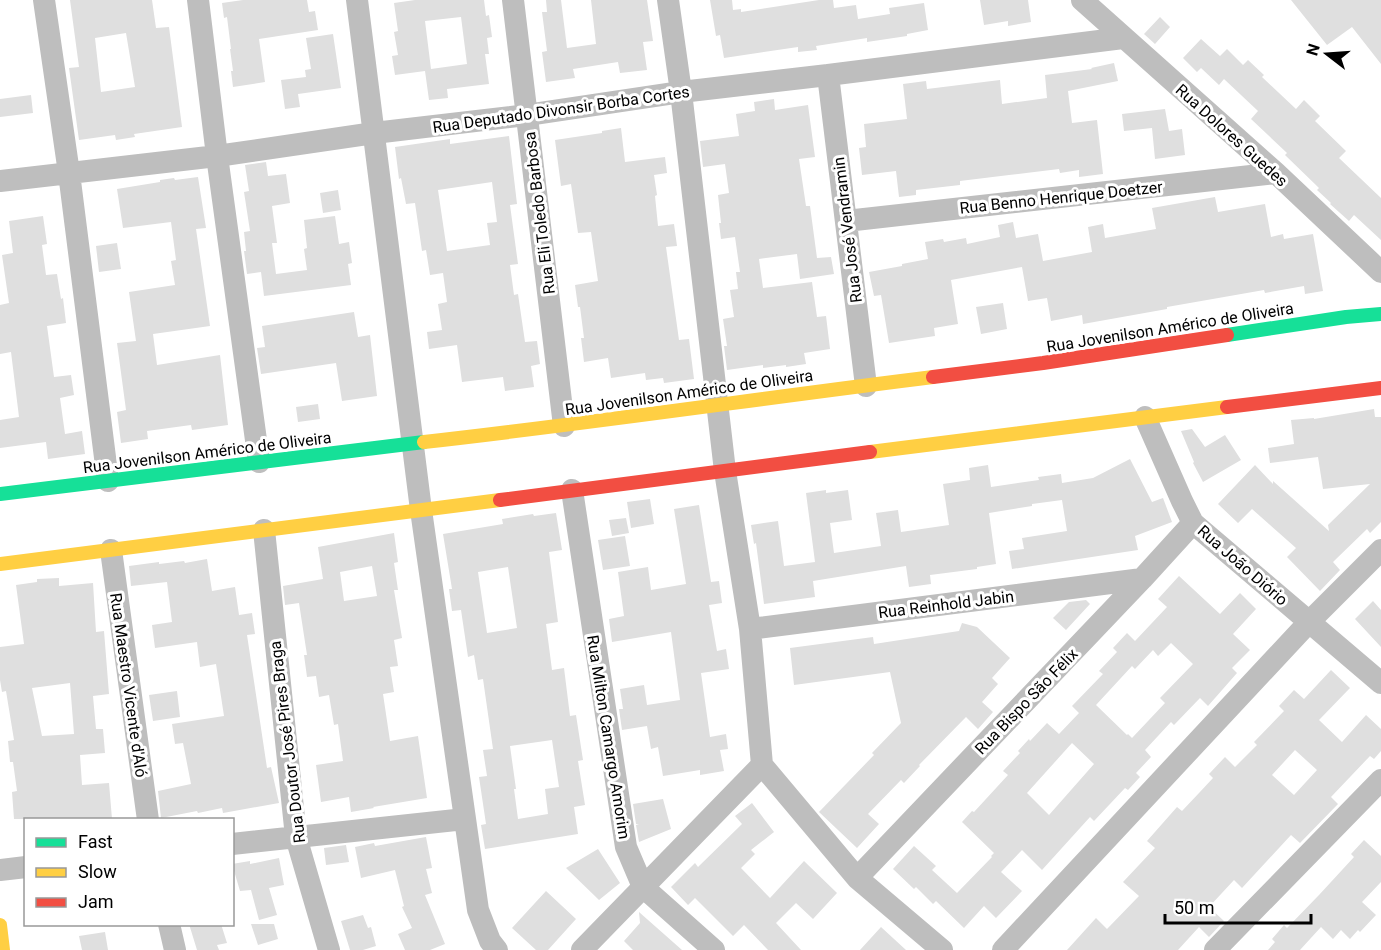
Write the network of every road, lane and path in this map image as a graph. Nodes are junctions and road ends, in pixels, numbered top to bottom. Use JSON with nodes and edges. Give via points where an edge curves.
{"nodes":[{"id":1,"x":44,"y":0,"type":"edge"},
{"id":2,"x":198,"y":0,"type":"edge"},
{"id":3,"x":357,"y":0,"type":"edge"},
{"id":4,"x":513,"y":0,"type":"edge"},
{"id":5,"x":668,"y":0,"type":"edge"},
{"id":6,"x":1082,"y":0,"type":"edge"},
{"id":7,"x":1123,"y":38,"type":"junction"},
{"id":8,"x":828,"y":75,"type":"junction"},
{"id":9,"x":681,"y":92,"type":"junction"},
{"id":10,"x":527,"y":115,"type":"junction"},
{"id":11,"x":374,"y":134,"type":"junction"},
{"id":12,"x":217,"y":156,"type":"junction"},
{"id":13,"x":69,"y":173,"type":"junction"},
{"id":14,"x":1276,"y":173,"type":"junction"},
{"id":15,"x":0,"y":181,"type":"edge"},
{"id":16,"x":846,"y":221,"type":"junction"},
{"id":17,"x":1381,"y":272,"type":"edge"},
{"id":18,"x":1381,"y":314,"type":"edge"},
{"id":19,"x":866,"y":386,"type":"junction"},
{"id":20,"x":1381,"y":388,"type":"edge"},
{"id":21,"x":718,"y":404,"type":"junction"},
{"id":22,"x":1145,"y":417,"type":"junction"},
{"id":23,"x":564,"y":426,"type":"junction"},
{"id":24,"x":413,"y":443,"type":"junction"},
{"id":25,"x":259,"y":462,"type":"junction"},
{"id":26,"x":725,"y":471,"type":"junction"},
{"id":27,"x":108,"y":481,"type":"junction"},
{"id":28,"x":572,"y":490,"type":"junction"},
{"id":29,"x":0,"y":494,"type":"edge"},
{"id":30,"x":421,"y":510,"type":"junction"},
{"id":31,"x":1193,"y":523,"type":"junction"},
{"id":32,"x":264,"y":530,"type":"junction"},
{"id":33,"x":111,"y":549,"type":"junction"},
{"id":34,"x":1381,"y":550,"type":"edge"},
{"id":35,"x":0,"y":564,"type":"edge"},
{"id":36,"x":1142,"y":579,"type":"junction"},
{"id":37,"x":1309,"y":622,"type":"junction"},
{"id":38,"x":750,"y":628,"type":"junction"},
{"id":39,"x":1381,"y":683,"type":"edge"},
{"id":40,"x":762,"y":765,"type":"junction"},
{"id":41,"x":1381,"y":780,"type":"edge"},
{"id":42,"x":148,"y":818,"type":"edge"},
{"id":43,"x":465,"y":819,"type":"junction"},
{"id":44,"x":296,"y":837,"type":"junction"},
{"id":45,"x":234,"y":844,"type":"edge"},
{"id":46,"x":24,"y":867,"type":"edge"},
{"id":47,"x":0,"y":870,"type":"edge"},
{"id":48,"x":857,"y":878,"type":"junction"},
{"id":49,"x":643,"y":886,"type":"junction"},
{"id":50,"x":0,"y":925,"type":"edge"},
{"id":51,"x":169,"y":926,"type":"edge"},
{"id":52,"x":3,"y":950,"type":"edge"},
{"id":53,"x":175,"y":950,"type":"edge"},
{"id":54,"x":329,"y":950,"type":"edge"},
{"id":55,"x":497,"y":950,"type":"edge"},
{"id":56,"x":582,"y":950,"type":"edge"},
{"id":57,"x":714,"y":950,"type":"edge"},
{"id":58,"x":942,"y":950,"type":"edge"},
{"id":59,"x":1003,"y":950,"type":"edge"},
{"id":60,"x":1215,"y":950,"type":"edge"}],
"edges":[{"from":1,"to":13,"type":"street"},
{"from":2,"to":12,"type":"street"},
{"from":3,"to":11,"type":"street"},
{"from":4,"to":10,"type":"street","name":"Rua Eli Toledo Barbosa"},
{"from":5,"to":9,"type":"street"},
{"from":6,"to":7,"type":"street","name":"Rua Dolores Guedes"},
{"from":7,"to":8,"type":"street","name":"Rua Deputado Divonsir Borba Cortes"},
{"from":7,"to":14,"type":"street","name":"Rua Dolores Guedes"},
{"from":8,"to":9,"type":"street","name":"Rua Deputado Divonsir Borba Cortes"},
{"from":8,"to":16,"type":"street","name":"Rua José Vendramin"},
{"from":9,"to":10,"type":"street","name":"Rua Deputado Divonsir Borba Cortes"},
{"from":9,"to":21,"type":"street"},
{"from":10,"to":11,"type":"street","name":"Rua Deputado Divonsir Borba Cortes"},
{"from":10,"to":23,"type":"street","name":"Rua Eli Toledo Barbosa"},
{"from":11,"to":12,"type":"street","name":"Rua Deputado Divonsir Borba Cortes"},
{"from":11,"to":24,"type":"street"},
{"from":12,"to":13,"type":"street","name":"Rua Deputado Divonsir Borba Cortes"},
{"from":12,"to":25,"type":"street"},
{"from":13,"to":15,"type":"street","name":"Rua Deputado Divonsir Borba Cortes"},
{"from":13,"to":27,"type":"street"},
{"from":14,"to":16,"type":"street","name":"Rua Benno Henrique Doetzer"},
{"from":14,"to":17,"type":"street","name":"Rua Dolores Guedes"},
{"from":16,"to":19,"type":"street","name":"Rua José Vendramin"},
{"from":18,"to":19,"type":"main road","name":"Rua Jovenilson Américo de Oliveira"},
{"from":19,"to":21,"type":"main road","name":"Rua Jovenilson Américo de Oliveira"},
{"from":20,"to":22,"type":"main road"},
{"from":21,"to":23,"type":"main road","name":"Rua Jovenilson Américo de Oliveira"},
{"from":21,"to":26,"type":"street"},
{"from":22,"to":26,"type":"main road"},
{"from":22,"to":31,"type":"street","name":"Rua João Diório"},
{"from":23,"to":24,"type":"main road","name":"Rua Jovenilson Américo de Oliveira"},
{"from":24,"to":25,"type":"main road","name":"Rua Jovenilson Américo de Oliveira"},
{"from":24,"to":30,"type":"street"},
{"from":25,"to":27,"type":"main road","name":"Rua Jovenilson Américo de Oliveira"},
{"from":26,"to":28,"type":"main road"},
{"from":26,"to":38,"type":"street"},
{"from":27,"to":29,"type":"main road","name":"Rua Jovenilson Américo de Oliveira"},
{"from":28,"to":30,"type":"main road"},
{"from":28,"to":49,"type":"street","name":"Rua Milton Camargo Amorim","via":[[626,847]]},
{"from":30,"to":32,"type":"main road"},
{"from":30,"to":43,"type":"street"},
{"from":31,"to":36,"type":"street","name":"Rua Bispo São Félix"},
{"from":31,"to":37,"type":"street","name":"Rua João Diório"},
{"from":32,"to":33,"type":"main road"},
{"from":32,"to":44,"type":"street","name":"Rua Doutor José Pires Braga"},
{"from":33,"to":35,"type":"main road"},
{"from":33,"to":42,"type":"street","name":"Rua Maestro Vicente d'Aló"},
{"from":34,"to":37,"type":"street"},
{"from":36,"to":38,"type":"street","name":"Rua Reinhold Jabin"},
{"from":36,"to":48,"type":"street","name":"Rua Bispo São Félix"},
{"from":37,"to":39,"type":"street","name":"Rua João Diório"},
{"from":37,"to":59,"type":"street"},
{"from":38,"to":40,"type":"street"},
{"from":40,"to":48,"type":"street"},
{"from":40,"to":49,"type":"street"},
{"from":41,"to":60,"type":"street"},
{"from":43,"to":44,"type":"street"},
{"from":43,"to":55,"type":"street","via":[[478,910]]},
{"from":44,"to":45,"type":"street"},
{"from":44,"to":54,"type":"street","name":"Rua Doutor José Pires Braga"},
{"from":46,"to":47,"type":"street"},
{"from":48,"to":58,"type":"street"},
{"from":49,"to":56,"type":"street"},
{"from":49,"to":57,"type":"street","name":"Rua Milton Camargo Amorim"},
{"from":50,"to":52,"type":"main road"},
{"from":51,"to":53,"type":"street"}]}
